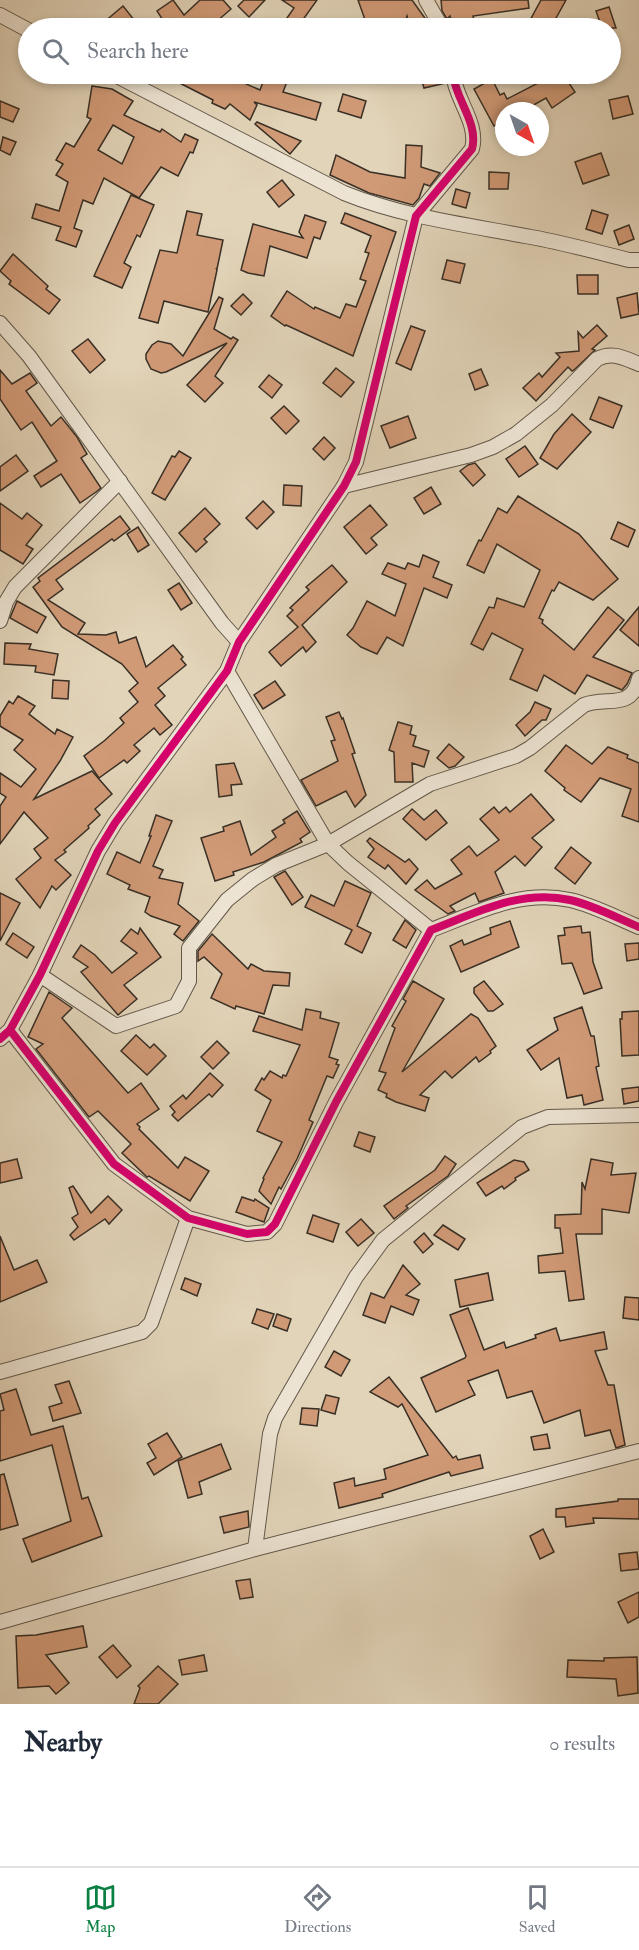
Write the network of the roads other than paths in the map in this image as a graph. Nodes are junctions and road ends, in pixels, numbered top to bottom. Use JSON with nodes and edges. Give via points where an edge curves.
{"nodes":[{"id":1,"x":426,"y":0,"type":"edge"},
{"id":2,"x":0,"y":15,"type":"edge"},
{"id":3,"x":436,"y":18,"type":"edge"},
{"id":4,"x":18,"y":25,"type":"edge"},
{"id":5,"x":132,"y":84,"type":"edge"},
{"id":6,"x":454,"y":84,"type":"edge"},
{"id":7,"x":416,"y":216,"type":"junction"},
{"id":8,"x":639,"y":260,"type":"edge"},
{"id":9,"x":0,"y":323,"type":"edge"},
{"id":10,"x":639,"y":364,"type":"edge"},
{"id":11,"x":120,"y":481,"type":"junction"},
{"id":12,"x":344,"y":486,"type":"junction"},
{"id":13,"x":0,"y":621,"type":"edge"},
{"id":14,"x":239,"y":642,"type":"junction"},
{"id":15,"x":227,"y":671,"type":"junction"},
{"id":16,"x":639,"y":678,"type":"edge"},
{"id":17,"x":328,"y":844,"type":"junction"},
{"id":18,"x":639,"y":927,"type":"edge"},
{"id":19,"x":431,"y":930,"type":"junction"},
{"id":20,"x":40,"y":975,"type":"junction"},
{"id":21,"x":5,"y":1035,"type":"edge"},
{"id":22,"x":639,"y":1115,"type":"edge"},
{"id":23,"x":188,"y":1218,"type":"junction"},
{"id":24,"x":0,"y":1372,"type":"edge"},
{"id":25,"x":639,"y":1451,"type":"edge"},
{"id":26,"x":255,"y":1549,"type":"junction"},
{"id":27,"x":0,"y":1622,"type":"edge"}],
"edges":[{"from":1,"to":3,"type":"street"},
{"from":2,"to":4,"type":"street"},
{"from":5,"to":7,"type":"street","via":[[344,193]]},
{"from":6,"to":7,"type":"street","via":[[475,139],[472,149]]},
{"from":7,"to":8,"type":"street"},
{"from":7,"to":12,"type":"street","via":[[356,462]]},
{"from":9,"to":11,"type":"street","via":[[29,356]]},
{"from":10,"to":12,"type":"street","via":[[605,355],[552,405],[493,447]]},
{"from":11,"to":13,"type":"street","via":[[15,587]]},
{"from":11,"to":14,"type":"street"},
{"from":12,"to":14,"type":"street"},
{"from":14,"to":15,"type":"street"},
{"from":15,"to":17,"type":"street"},
{"from":15,"to":20,"type":"street","via":[[115,823]]},
{"from":16,"to":17,"type":"street","via":[[637,687],[625,700],[584,705],[516,756],[430,784]]},
{"from":17,"to":19,"type":"street"},
{"from":17,"to":20,"type":"street","via":[[276,865],[227,900],[189,948],[189,981],[176,1006],[116,1026]]},
{"from":18,"to":19,"type":"street","via":[[571,900],[540,896],[508,900]]},
{"from":19,"to":23,"type":"street","via":[[336,1102],[275,1224],[267,1232],[247,1234]]},
{"from":20,"to":21,"type":"street"},
{"from":21,"to":23,"type":"street","via":[[114,1164]]},
{"from":22,"to":26,"type":"street","via":[[548,1117],[522,1127],[383,1240],[356,1277],[275,1418]]},
{"from":23,"to":24,"type":"street","via":[[151,1323],[142,1332]]},
{"from":25,"to":26,"type":"street"},
{"from":26,"to":27,"type":"street"}]}
